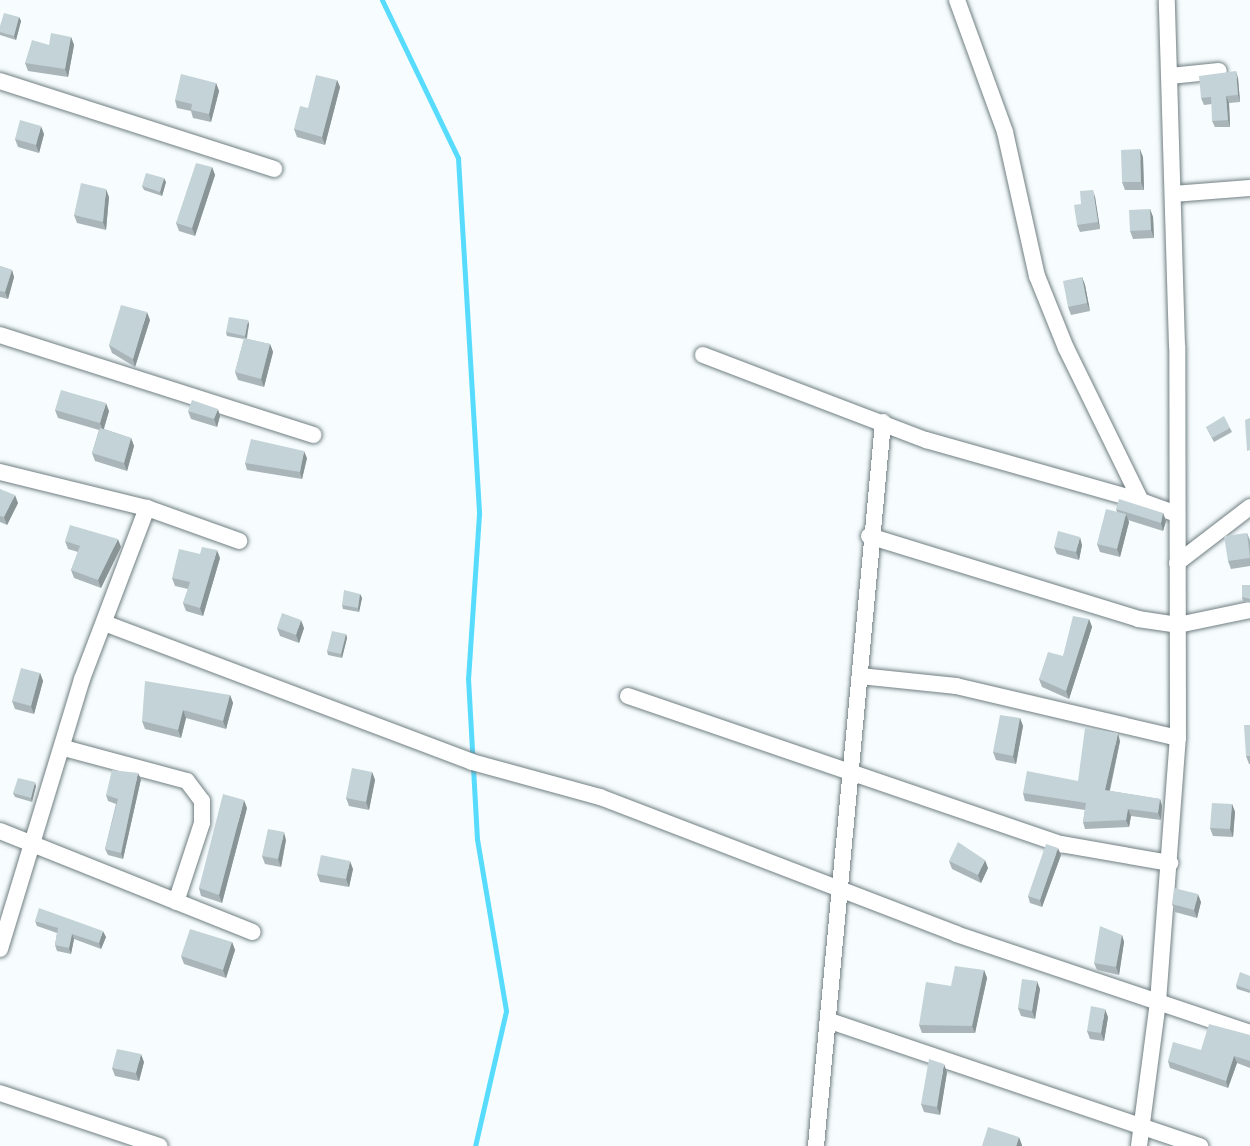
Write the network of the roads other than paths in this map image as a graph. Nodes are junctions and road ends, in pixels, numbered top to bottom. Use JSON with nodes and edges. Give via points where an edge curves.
{"nodes":[{"id":1,"x":957,"y":0,"type":"edge"},
{"id":2,"x":1167,"y":0,"type":"edge"},
{"id":3,"x":1219,"y":71,"type":"edge"},
{"id":4,"x":1170,"y":76,"type":"junction"},
{"id":5,"x":0,"y":81,"type":"edge"},
{"id":6,"x":274,"y":169,"type":"dead end"},
{"id":7,"x":1250,"y":188,"type":"edge"},
{"id":8,"x":1173,"y":194,"type":"junction"},
{"id":9,"x":0,"y":335,"type":"edge"},
{"id":10,"x":703,"y":355,"type":"dead end"},
{"id":11,"x":883,"y":422,"type":"junction"},
{"id":12,"x":313,"y":435,"type":"dead end"},
{"id":13,"x":0,"y":472,"type":"edge"},
{"id":14,"x":1141,"y":501,"type":"junction"},
{"id":15,"x":1250,"y":507,"type":"edge"},
{"id":16,"x":147,"y":508,"type":"junction"},
{"id":17,"x":1177,"y":514,"type":"junction"},
{"id":18,"x":869,"y":536,"type":"junction"},
{"id":19,"x":239,"y":541,"type":"dead end"},
{"id":20,"x":1177,"y":563,"type":"junction"},
{"id":21,"x":1250,"y":610,"type":"edge"},
{"id":22,"x":107,"y":624,"type":"junction"},
{"id":23,"x":1178,"y":625,"type":"junction"},
{"id":24,"x":860,"y":676,"type":"junction"},
{"id":25,"x":628,"y":696,"type":"dead end"},
{"id":26,"x":1178,"y":738,"type":"junction"},
{"id":27,"x":64,"y":748,"type":"junction"},
{"id":28,"x":849,"y":773,"type":"junction"},
{"id":29,"x":0,"y":831,"type":"edge"},
{"id":30,"x":35,"y":845,"type":"junction"},
{"id":31,"x":1170,"y":863,"type":"junction"},
{"id":32,"x":835,"y":890,"type":"junction"},
{"id":33,"x":176,"y":902,"type":"junction"},
{"id":34,"x":253,"y":932,"type":"dead end"},
{"id":35,"x":0,"y":949,"type":"edge"},
{"id":36,"x":1158,"y":1002,"type":"junction"},
{"id":37,"x":830,"y":1021,"type":"junction"},
{"id":38,"x":1250,"y":1033,"type":"edge"},
{"id":39,"x":0,"y":1093,"type":"edge"},
{"id":40,"x":1140,"y":1138,"type":"edge"},
{"id":41,"x":159,"y":1146,"type":"edge"},
{"id":42,"x":816,"y":1146,"type":"edge"},
{"id":43,"x":1200,"y":1146,"type":"edge"}],
"edges":[{"from":1,"to":14,"type":"street","via":[[1005,132],[1037,276]]},
{"from":2,"to":4,"type":"street"},
{"from":3,"to":4,"type":"street"},
{"from":4,"to":8,"type":"street"},
{"from":5,"to":6,"type":"street"},
{"from":7,"to":8,"type":"street"},
{"from":8,"to":17,"type":"street"},
{"from":9,"to":12,"type":"street"},
{"from":10,"to":11,"type":"street"},
{"from":11,"to":14,"type":"street"},
{"from":11,"to":18,"type":"street"},
{"from":13,"to":16,"type":"street"},
{"from":14,"to":17,"type":"street"},
{"from":15,"to":20,"type":"street"},
{"from":16,"to":19,"type":"street"},
{"from":16,"to":22,"type":"street"},
{"from":17,"to":20,"type":"street"},
{"from":18,"to":23,"type":"street","via":[[1056,598]]},
{"from":18,"to":24,"type":"street"},
{"from":20,"to":23,"type":"street"},
{"from":21,"to":23,"type":"street"},
{"from":22,"to":27,"type":"street","via":[[82,679]]},
{"from":22,"to":32,"type":"street","via":[[472,762],[600,797]]},
{"from":23,"to":26,"type":"street"},
{"from":24,"to":26,"type":"street","via":[[956,686]]},
{"from":24,"to":28,"type":"street"},
{"from":25,"to":28,"type":"street"},
{"from":26,"to":31,"type":"street"},
{"from":27,"to":30,"type":"street"},
{"from":27,"to":33,"type":"street","via":[[165,770],[195,791],[202,801],[202,823]]},
{"from":28,"to":31,"type":"street","via":[[1061,844]]},
{"from":28,"to":32,"type":"street"},
{"from":29,"to":30,"type":"street"},
{"from":30,"to":33,"type":"street"},
{"from":30,"to":35,"type":"street"},
{"from":31,"to":36,"type":"street"},
{"from":32,"to":36,"type":"street"},
{"from":32,"to":37,"type":"street"},
{"from":33,"to":34,"type":"street"},
{"from":36,"to":38,"type":"street"},
{"from":36,"to":40,"type":"street"},
{"from":37,"to":40,"type":"street"},
{"from":37,"to":42,"type":"street"},
{"from":39,"to":41,"type":"street"},
{"from":40,"to":43,"type":"street"}]}
